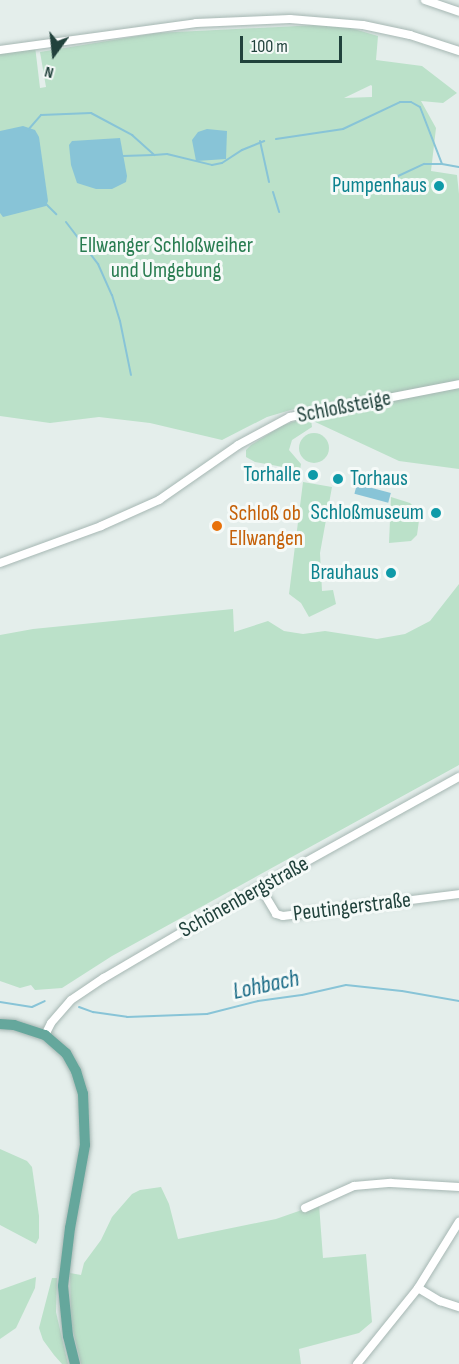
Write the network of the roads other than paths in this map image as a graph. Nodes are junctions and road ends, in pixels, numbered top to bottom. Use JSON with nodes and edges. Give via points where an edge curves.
{"nodes":[{"id":1,"x":425,"y":0,"type":"edge"},
{"id":2,"x":459,"y":12,"type":"edge"},
{"id":3,"x":0,"y":50,"type":"edge"},
{"id":4,"x":459,"y":51,"type":"edge"},
{"id":5,"x":459,"y":384,"type":"edge"},
{"id":6,"x":0,"y":563,"type":"edge"},
{"id":7,"x":459,"y":777,"type":"edge"},
{"id":8,"x":260,"y":887,"type":"junction"},
{"id":9,"x":459,"y":894,"type":"edge"},
{"id":10,"x":0,"y":1024,"type":"edge"},
{"id":11,"x":45,"y":1035,"type":"junction"},
{"id":12,"x":459,"y":1186,"type":"edge"},
{"id":13,"x":305,"y":1208,"type":"dead end"},
{"id":14,"x":458,"y":1227,"type":"edge"},
{"id":15,"x":418,"y":1288,"type":"junction"},
{"id":16,"x":459,"y":1307,"type":"edge"},
{"id":17,"x":75,"y":1364,"type":"edge"},
{"id":18,"x":357,"y":1364,"type":"edge"}],
"edges":[{"from":1,"to":2,"type":"street"},
{"from":3,"to":4,"type":"street","via":[[196,23],[290,19],[363,25]]},
{"from":5,"to":6,"type":"street","name":"Schloßsteige","via":[[290,417],[238,445],[159,500]]},
{"from":7,"to":8,"type":"street","name":"Schönenbergstraße"},
{"from":8,"to":9,"type":"street","name":"Peutingerstraße","via":[[276,914],[283,916]]},
{"from":8,"to":11,"type":"street","name":"Schönenbergstraße","via":[[71,1000]]},
{"from":10,"to":11,"type":"main road"},
{"from":11,"to":17,"type":"main road","via":[[66,1053],[76,1071],[85,1109],[84,1154],[63,1286]]},
{"from":12,"to":13,"type":"street","via":[[354,1186]]},
{"from":14,"to":15,"type":"street"},
{"from":15,"to":16,"type":"street"},
{"from":15,"to":18,"type":"street"}]}
